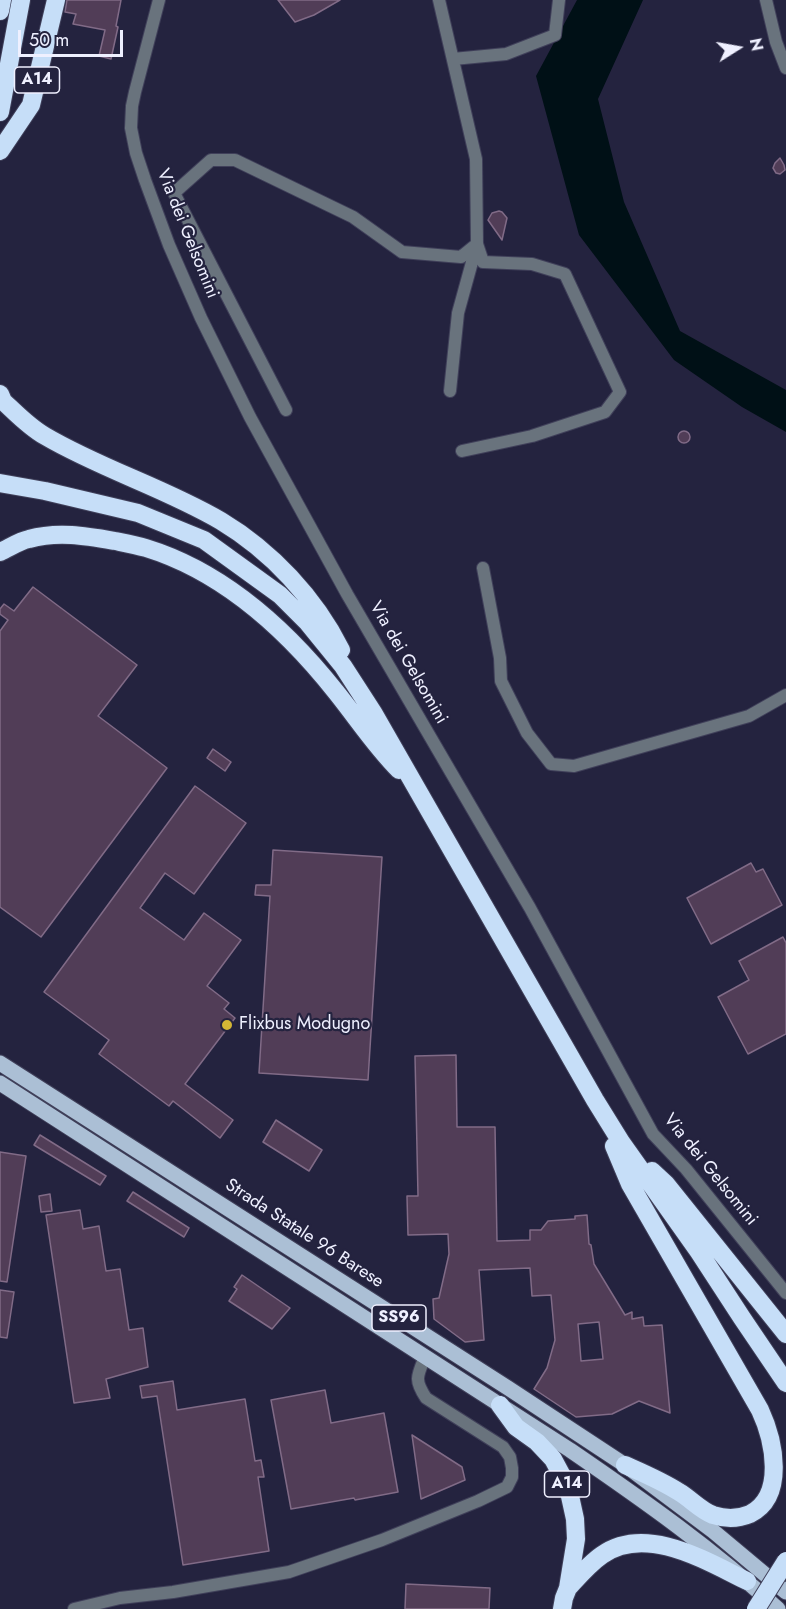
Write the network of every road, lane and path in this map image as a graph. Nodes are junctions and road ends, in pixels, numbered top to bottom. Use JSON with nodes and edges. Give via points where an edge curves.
{"nodes":[{"id":1,"x":2,"y":0,"type":"edge"},
{"id":2,"x":21,"y":0,"type":"edge"},
{"id":3,"x":56,"y":0,"type":"edge"},
{"id":4,"x":159,"y":0,"type":"edge"},
{"id":5,"x":439,"y":0,"type":"edge"},
{"id":6,"x":558,"y":0,"type":"edge"},
{"id":7,"x":766,"y":0,"type":"edge"},
{"id":8,"x":0,"y":11,"type":"edge"},
{"id":9,"x":453,"y":59,"type":"junction"},
{"id":10,"x":786,"y":68,"type":"edge"},
{"id":11,"x":0,"y":112,"type":"edge"},
{"id":12,"x":0,"y":151,"type":"edge"},
{"id":13,"x":477,"y":244,"type":"junction"},
{"id":14,"x":450,"y":391,"type":"dead end"},
{"id":15,"x":0,"y":394,"type":"edge"},
{"id":16,"x":286,"y":410,"type":"dead end"},
{"id":17,"x":462,"y":451,"type":"dead end"},
{"id":18,"x":0,"y":483,"type":"edge"},
{"id":19,"x":0,"y":552,"type":"edge"},
{"id":20,"x":483,"y":568,"type":"dead end"},
{"id":21,"x":363,"y":695,"type":"junction"},
{"id":22,"x":786,"y":695,"type":"edge"},
{"id":23,"x":418,"y":790,"type":"junction"},
{"id":24,"x":0,"y":1062,"type":"edge"},
{"id":25,"x":0,"y":1083,"type":"edge"},
{"id":26,"x":595,"y":1100,"type":"junction"},
{"id":27,"x":621,"y":1142,"type":"junction"},
{"id":28,"x":786,"y":1293,"type":"edge"},
{"id":29,"x":786,"y":1334,"type":"edge"},
{"id":30,"x":425,"y":1357,"type":"junction"},
{"id":31,"x":786,"y":1383,"type":"edge"},
{"id":32,"x":500,"y":1406,"type":"junction"},
{"id":33,"x":625,"y":1465,"type":"junction"},
{"id":34,"x":786,"y":1562,"type":"edge"},
{"id":35,"x":747,"y":1581,"type":"junction"},
{"id":36,"x":568,"y":1588,"type":"junction"},
{"id":37,"x":786,"y":1592,"type":"edge"},
{"id":38,"x":74,"y":1609,"type":"edge"},
{"id":39,"x":562,"y":1609,"type":"edge"},
{"id":40,"x":756,"y":1609,"type":"edge"},
{"id":41,"x":778,"y":1609,"type":"edge"}],
"edges":[{"from":1,"to":8,"type":"highway"},
{"from":2,"to":11,"type":"highway","number":"A14"},
{"from":3,"to":12,"type":"highway","number":"A14","via":[[31,105]]},
{"from":4,"to":28,"type":"street","name":"Via dei Gelsomini","via":[[135,92],[131,128],[145,180],[201,318],[347,594],[530,908],[653,1134]]},
{"from":5,"to":9,"type":"street"},
{"from":6,"to":9,"type":"street","via":[[555,35],[506,54]]},
{"from":7,"to":10,"type":"street"},
{"from":9,"to":13,"type":"street","via":[[476,159]]},
{"from":13,"to":14,"type":"street","via":[[458,314]]},
{"from":13,"to":16,"type":"street","via":[[461,257],[402,252],[353,217],[235,160],[211,160],[204,166],[174,193]]},
{"from":13,"to":17,"type":"street","via":[[483,262],[532,264],[565,274],[620,392],[605,412],[532,436]]},
{"from":15,"to":21,"type":"highway","via":[[43,436],[222,522],[256,546],[305,594],[330,628]]},
{"from":18,"to":21,"type":"highway","via":[[138,513],[204,540],[287,602],[325,642]]},
{"from":19,"to":23,"type":"highway","via":[[28,539],[64,534],[145,548],[194,567],[225,585],[287,637]]},
{"from":20,"to":22,"type":"street","via":[[501,681],[527,733],[551,764],[574,766],[749,716]]},
{"from":21,"to":23,"type":"highway"},
{"from":23,"to":26,"type":"highway"},
{"from":24,"to":33,"type":"main road","name":"Strada Statale 96 Barese","number":"SS96"},
{"from":25,"to":30,"type":"main road","name":"Strada Statale 96 Barese","number":"SS96"},
{"from":26,"to":27,"type":"highway"},
{"from":26,"to":33,"type":"highway","via":[[630,1184],[760,1410],[769,1429],[776,1465],[770,1495],[752,1513],[732,1518],[706,1512],[672,1487]]},
{"from":27,"to":29,"type":"highway","via":[[666,1184]]},
{"from":27,"to":31,"type":"highway"},
{"from":30,"to":32,"type":"main road","name":"Strada Statale 96 Barese","number":"SS96"},
{"from":30,"to":38,"type":"street","via":[[416,1378],[420,1389],[426,1398],[503,1447],[512,1468],[507,1486],[382,1540],[289,1572],[120,1598]]},
{"from":32,"to":35,"type":"main road","name":"Strada Statale 96 Barese","number":"SS96","via":[[647,1503]]},
{"from":32,"to":36,"type":"highway","number":"A14","via":[[516,1427],[554,1459],[568,1487],[576,1539]]},
{"from":33,"to":37,"type":"main road","name":"Strada Statale 96 Barese","number":"SS96"},
{"from":34,"to":40,"type":"highway","bridge":true},
{"from":35,"to":36,"type":"highway","via":[[679,1549],[635,1543],[603,1553]]},
{"from":35,"to":41,"type":"main road","name":"Strada Statale 96 Barese","number":"SS96"},
{"from":36,"to":39,"type":"highway"}]}
